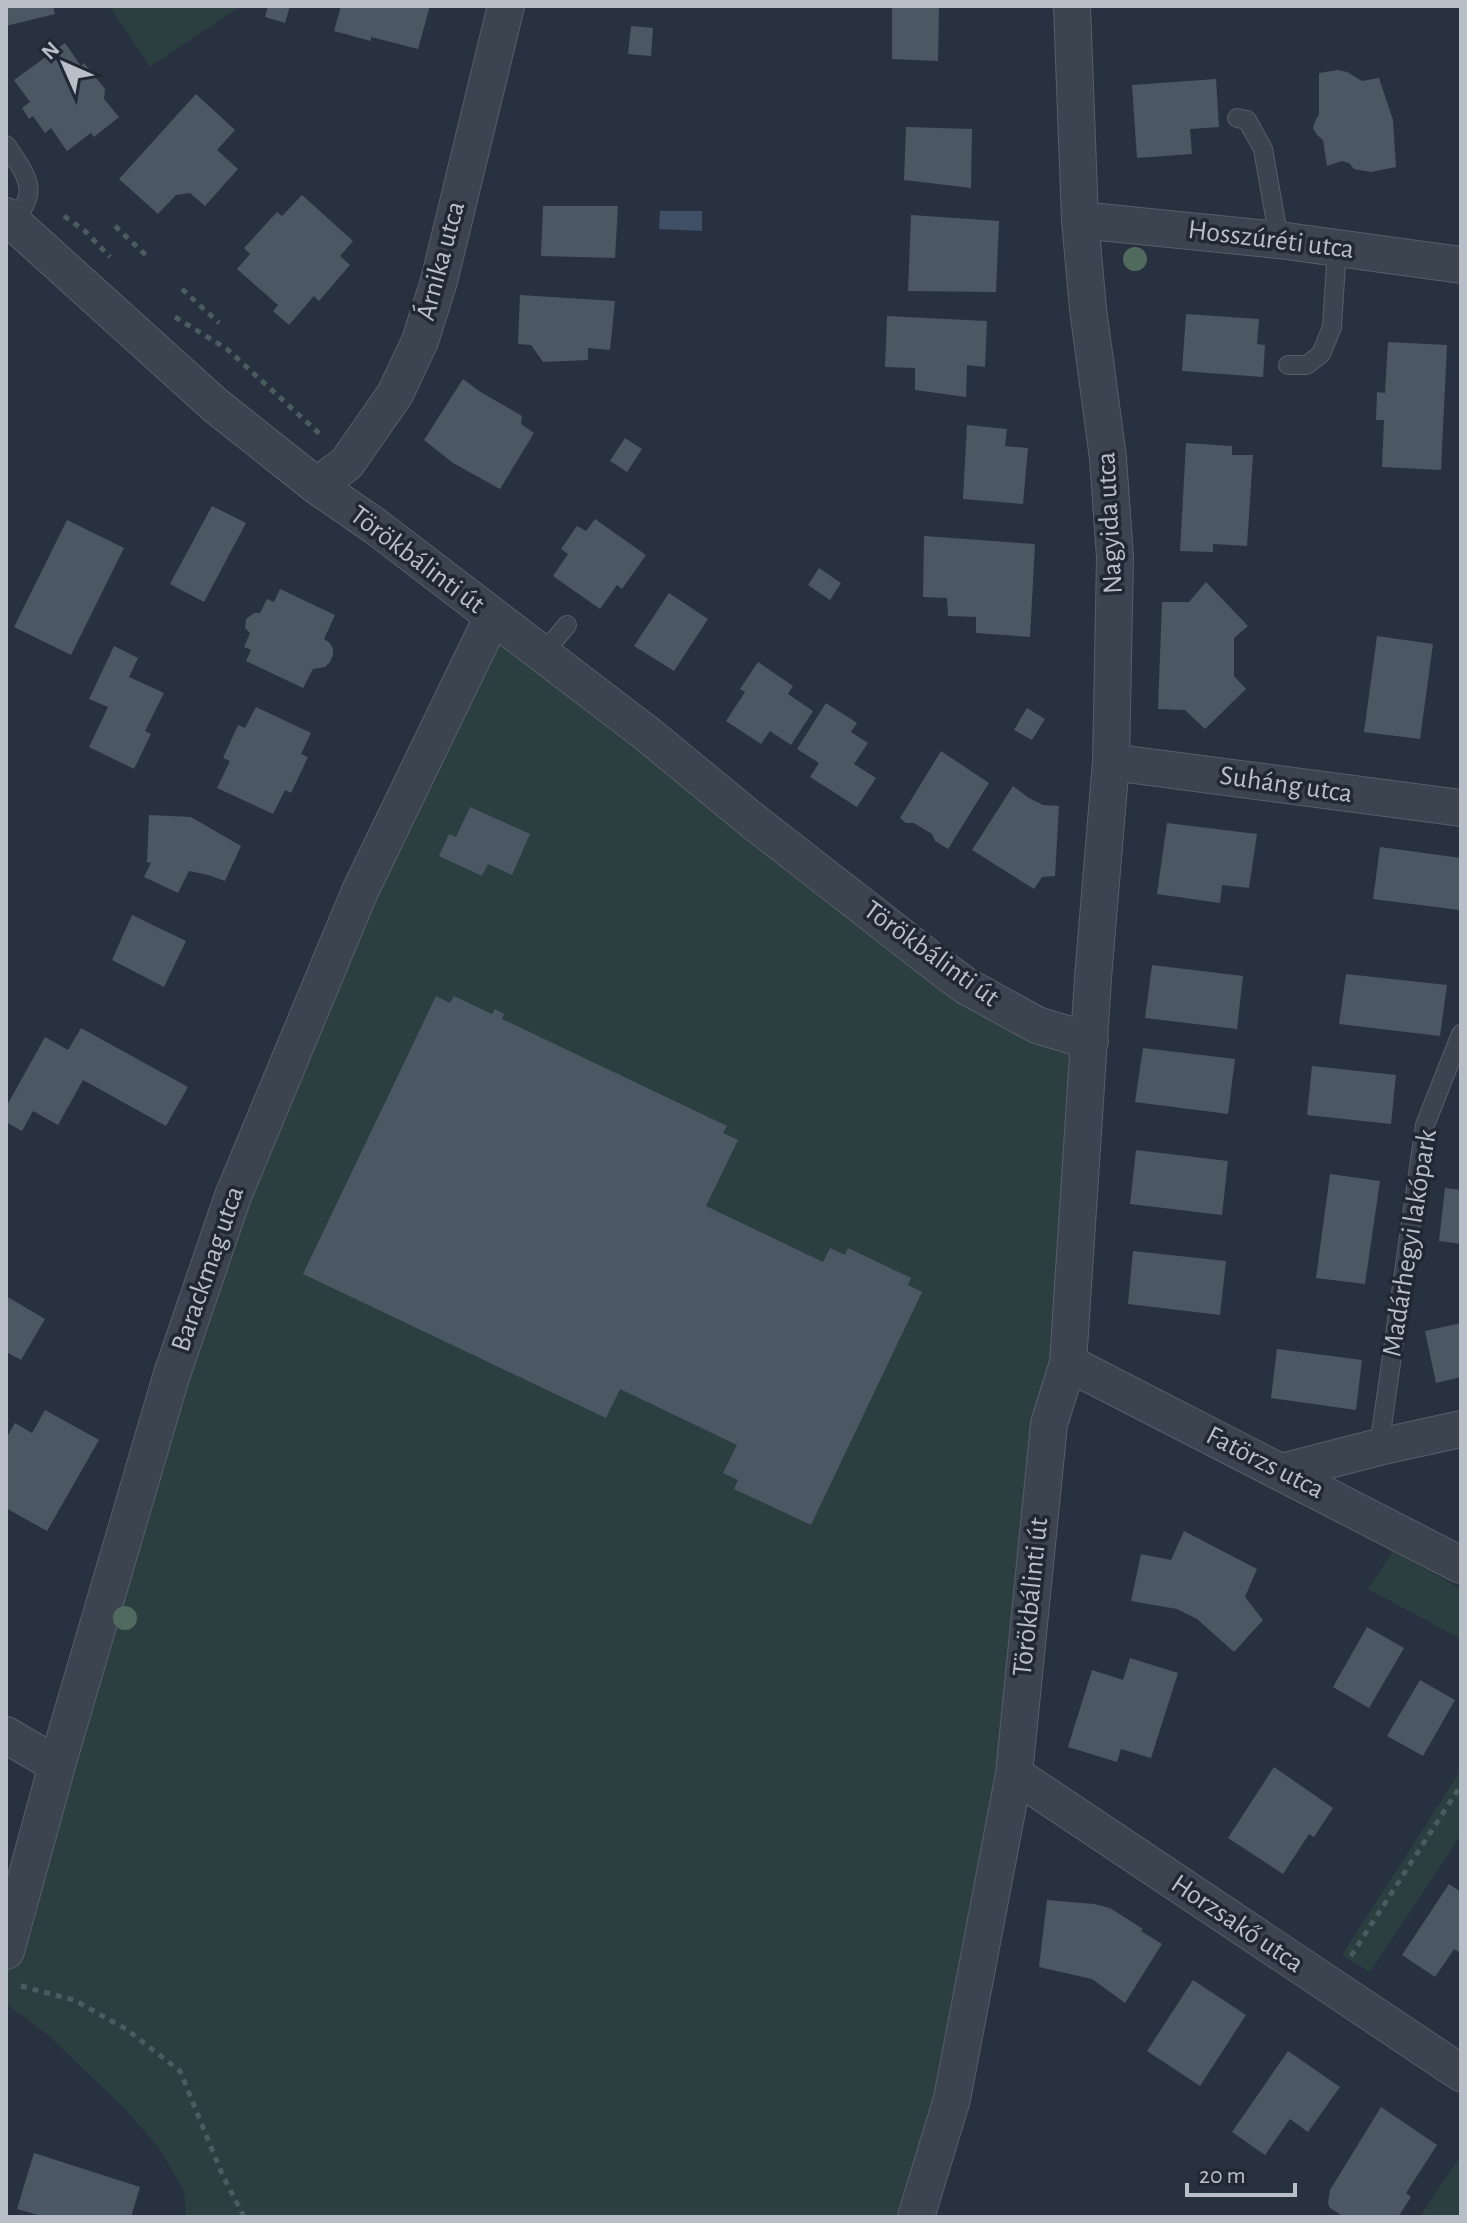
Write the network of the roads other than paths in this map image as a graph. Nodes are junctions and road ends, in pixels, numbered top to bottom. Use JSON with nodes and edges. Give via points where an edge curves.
{"nodes":[{"id":1,"x":506,"y":6,"type":"edge"},
{"id":2,"x":1072,"y":6,"type":"edge"},
{"id":3,"x":1237,"y":118,"type":"dead end"},
{"id":4,"x":6,"y":145,"type":"edge"},
{"id":5,"x":16,"y":212,"type":"edge"},
{"id":6,"x":1080,"y":220,"type":"junction"},
{"id":7,"x":1279,"y":240,"type":"junction"},
{"id":8,"x":1337,"y":248,"type":"junction"},
{"id":9,"x":1461,"y":265,"type":"edge"},
{"id":10,"x":1288,"y":365,"type":"dead end"},
{"id":11,"x":317,"y":486,"type":"junction"},
{"id":12,"x":492,"y":618,"type":"junction"},
{"id":13,"x":567,"y":625,"type":"dead end"},
{"id":14,"x":542,"y":655,"type":"junction"},
{"id":15,"x":1111,"y":762,"type":"junction"},
{"id":16,"x":1461,"y":808,"type":"edge"},
{"id":17,"x":1090,"y":1041,"type":"junction"},
{"id":18,"x":1460,"y":1041,"type":"edge"},
{"id":19,"x":1068,"y":1363,"type":"junction"},
{"id":20,"x":1461,"y":1429,"type":"edge"},
{"id":21,"x":1379,"y":1447,"type":"junction"},
{"id":22,"x":1282,"y":1472,"type":"junction"},
{"id":23,"x":1461,"y":1565,"type":"edge"},
{"id":24,"x":6,"y":1735,"type":"edge"},
{"id":25,"x":57,"y":1765,"type":"junction"},
{"id":26,"x":1014,"y":1774,"type":"junction"},
{"id":27,"x":6,"y":1951,"type":"edge"},
{"id":28,"x":1461,"y":2073,"type":"edge"},
{"id":29,"x":916,"y":2217,"type":"edge"}],
"edges":[{"from":1,"to":11,"type":"street","name":"Árnika utca","via":[[420,341],[395,394],[347,463]]},
{"from":2,"to":6,"type":"street","name":"Nagyida utca"},
{"from":3,"to":7,"type":"lane","via":[[1247,120],[1263,149]]},
{"from":4,"to":5,"type":"lane","via":[[28,184]]},
{"from":5,"to":11,"type":"street","name":"Törökbálinti út","via":[[215,405]]},
{"from":6,"to":7,"type":"street","name":"Hosszúréti utca"},
{"from":6,"to":15,"type":"street","name":"Nagyida utca","via":[[1115,557]]},
{"from":7,"to":8,"type":"street","name":"Hosszúréti utca"},
{"from":8,"to":9,"type":"street","name":"Hosszúréti utca"},
{"from":8,"to":10,"type":"lane","via":[[1332,327],[1321,354],[1307,365]]},
{"from":11,"to":12,"type":"street","name":"Törökbálinti út"},
{"from":12,"to":14,"type":"street","name":"Törökbálinti út"},
{"from":12,"to":25,"type":"street","name":"Barackmag utca","via":[[360,891],[233,1196],[171,1377]]},
{"from":13,"to":14,"type":"lane"},
{"from":14,"to":17,"type":"street","name":"Törökbálinti út","via":[[966,986],[1037,1025]]},
{"from":15,"to":16,"type":"street","name":"Suháng utca"},
{"from":15,"to":17,"type":"street","name":"Nagyida utca"},
{"from":17,"to":19,"type":"street","name":"Törökbálinti út"},
{"from":18,"to":21,"type":"lane","name":"Madárhegyi lakópark","via":[[1425,1125]]},
{"from":19,"to":22,"type":"street","name":"Fatörzs utca"},
{"from":19,"to":26,"type":"street","name":"Törökbálinti út","via":[[1049,1424]]},
{"from":20,"to":21,"type":"street"},
{"from":21,"to":22,"type":"street"},
{"from":22,"to":23,"type":"street","name":"Fatörzs utca"},
{"from":24,"to":25,"type":"street"},
{"from":25,"to":27,"type":"street","name":"Barackmag utca"},
{"from":26,"to":28,"type":"street","name":"Horzsakő utca"},
{"from":26,"to":29,"type":"street","name":"Törökbálinti út","via":[[952,2099]]}]}
